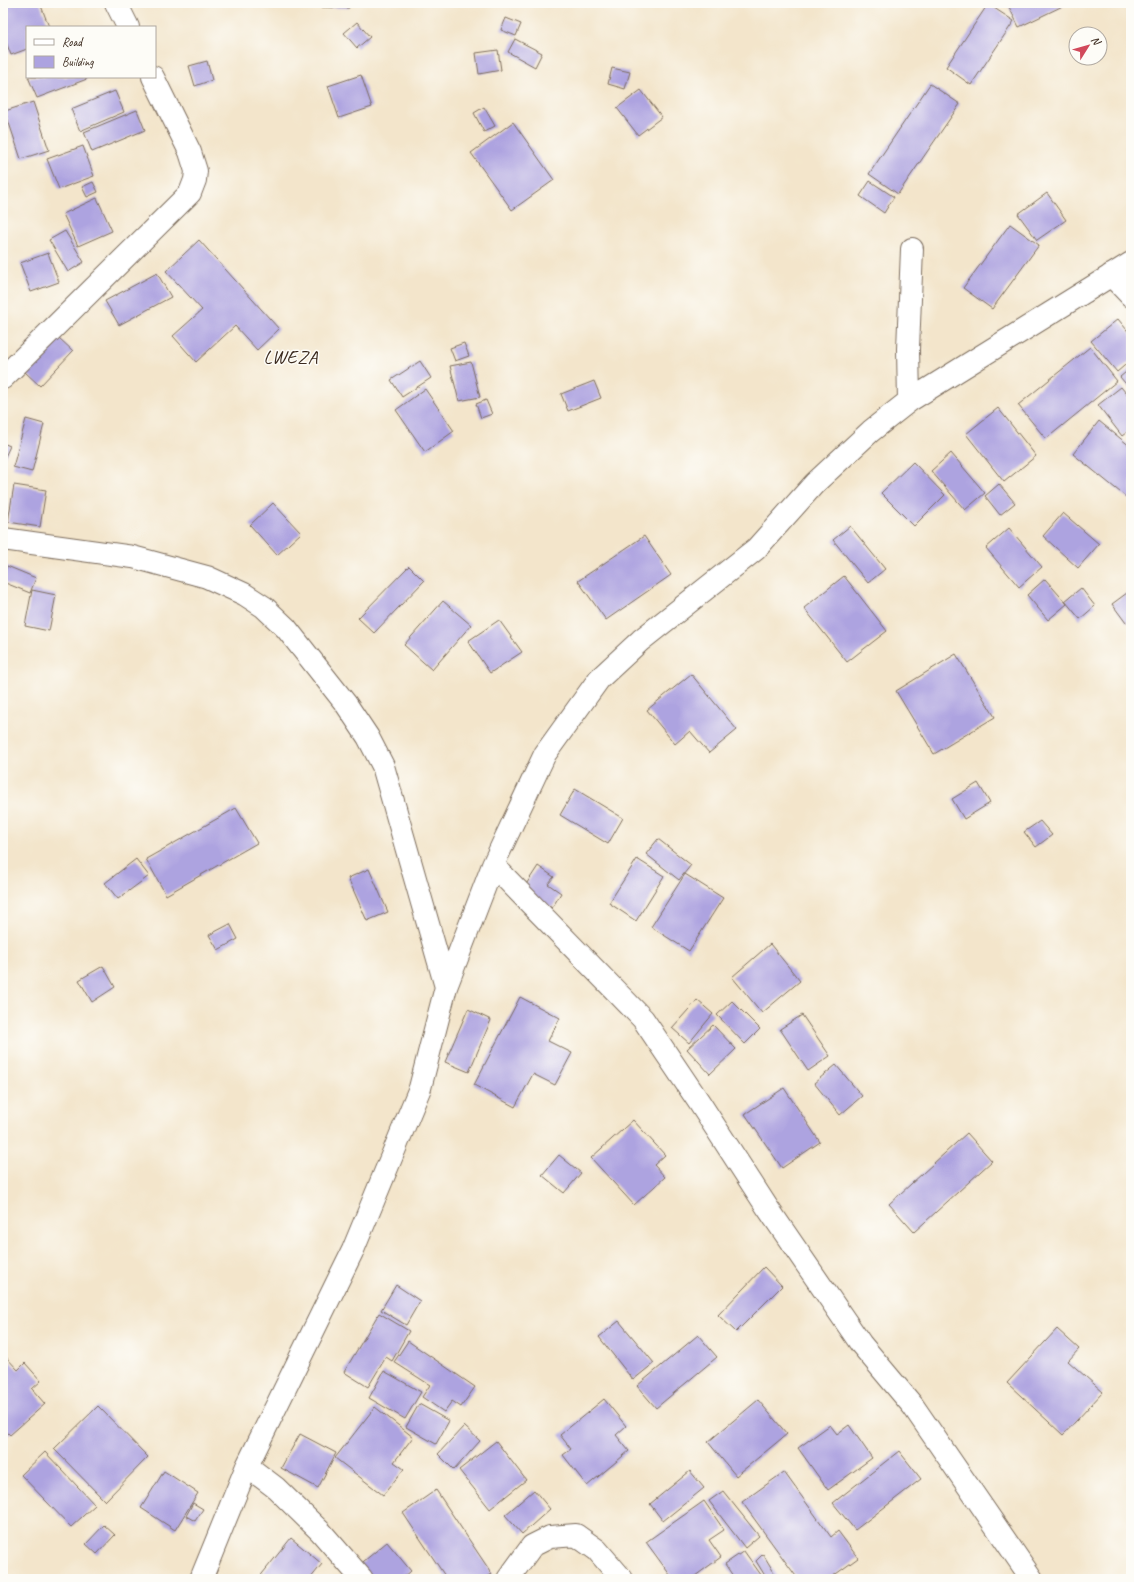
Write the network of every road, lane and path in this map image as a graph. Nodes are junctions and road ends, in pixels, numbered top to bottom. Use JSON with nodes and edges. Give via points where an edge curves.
{"nodes":[{"id":1,"x":116,"y":3,"type":"edge"},
{"id":2,"x":128,"y":26,"type":"edge"},
{"id":3,"x":153,"y":78,"type":"edge"},
{"id":4,"x":912,"y":249,"type":"dead end"},
{"id":5,"x":1131,"y":263,"type":"edge"},
{"id":6,"x":1112,"y":275,"type":"junction"},
{"id":7,"x":1131,"y":296,"type":"edge"},
{"id":8,"x":3,"y":378,"type":"edge"},
{"id":9,"x":909,"y":401,"type":"junction"},
{"id":10,"x":3,"y":539,"type":"edge"},
{"id":11,"x":493,"y":865,"type":"junction"},
{"id":12,"x":446,"y":987,"type":"junction"},
{"id":13,"x":247,"y":1466,"type":"junction"},
{"id":14,"x":200,"y":1579,"type":"edge"},
{"id":15,"x":362,"y":1579,"type":"edge"},
{"id":16,"x":508,"y":1579,"type":"edge"},
{"id":17,"x":622,"y":1579,"type":"edge"},
{"id":18,"x":1032,"y":1579,"type":"edge"}],
"edges":[{"from":1,"to":2,"type":"street"},
{"from":3,"to":8,"type":"street","via":[[190,152],[196,171],[190,193]]},
{"from":4,"to":9,"type":"street","via":[[908,349]]},
{"from":5,"to":6,"type":"street"},
{"from":6,"to":7,"type":"street"},
{"from":6,"to":9,"type":"street"},
{"from":9,"to":11,"type":"street","via":[[871,431],[815,483],[756,549],[641,640],[599,678],[545,754]]},
{"from":10,"to":12,"type":"street","via":[[132,557],[207,577],[244,594],[264,607],[286,628],[346,704],[383,766]]},
{"from":11,"to":12,"type":"street"},
{"from":11,"to":18,"type":"street","via":[[643,1019],[861,1344],[913,1406]]},
{"from":12,"to":13,"type":"street","via":[[420,1088],[378,1191],[353,1250]]},
{"from":13,"to":14,"type":"street"},
{"from":13,"to":15,"type":"street","via":[[276,1488],[321,1532]]},
{"from":16,"to":17,"type":"street","via":[[532,1546],[550,1537],[576,1535],[597,1550]]}]}
